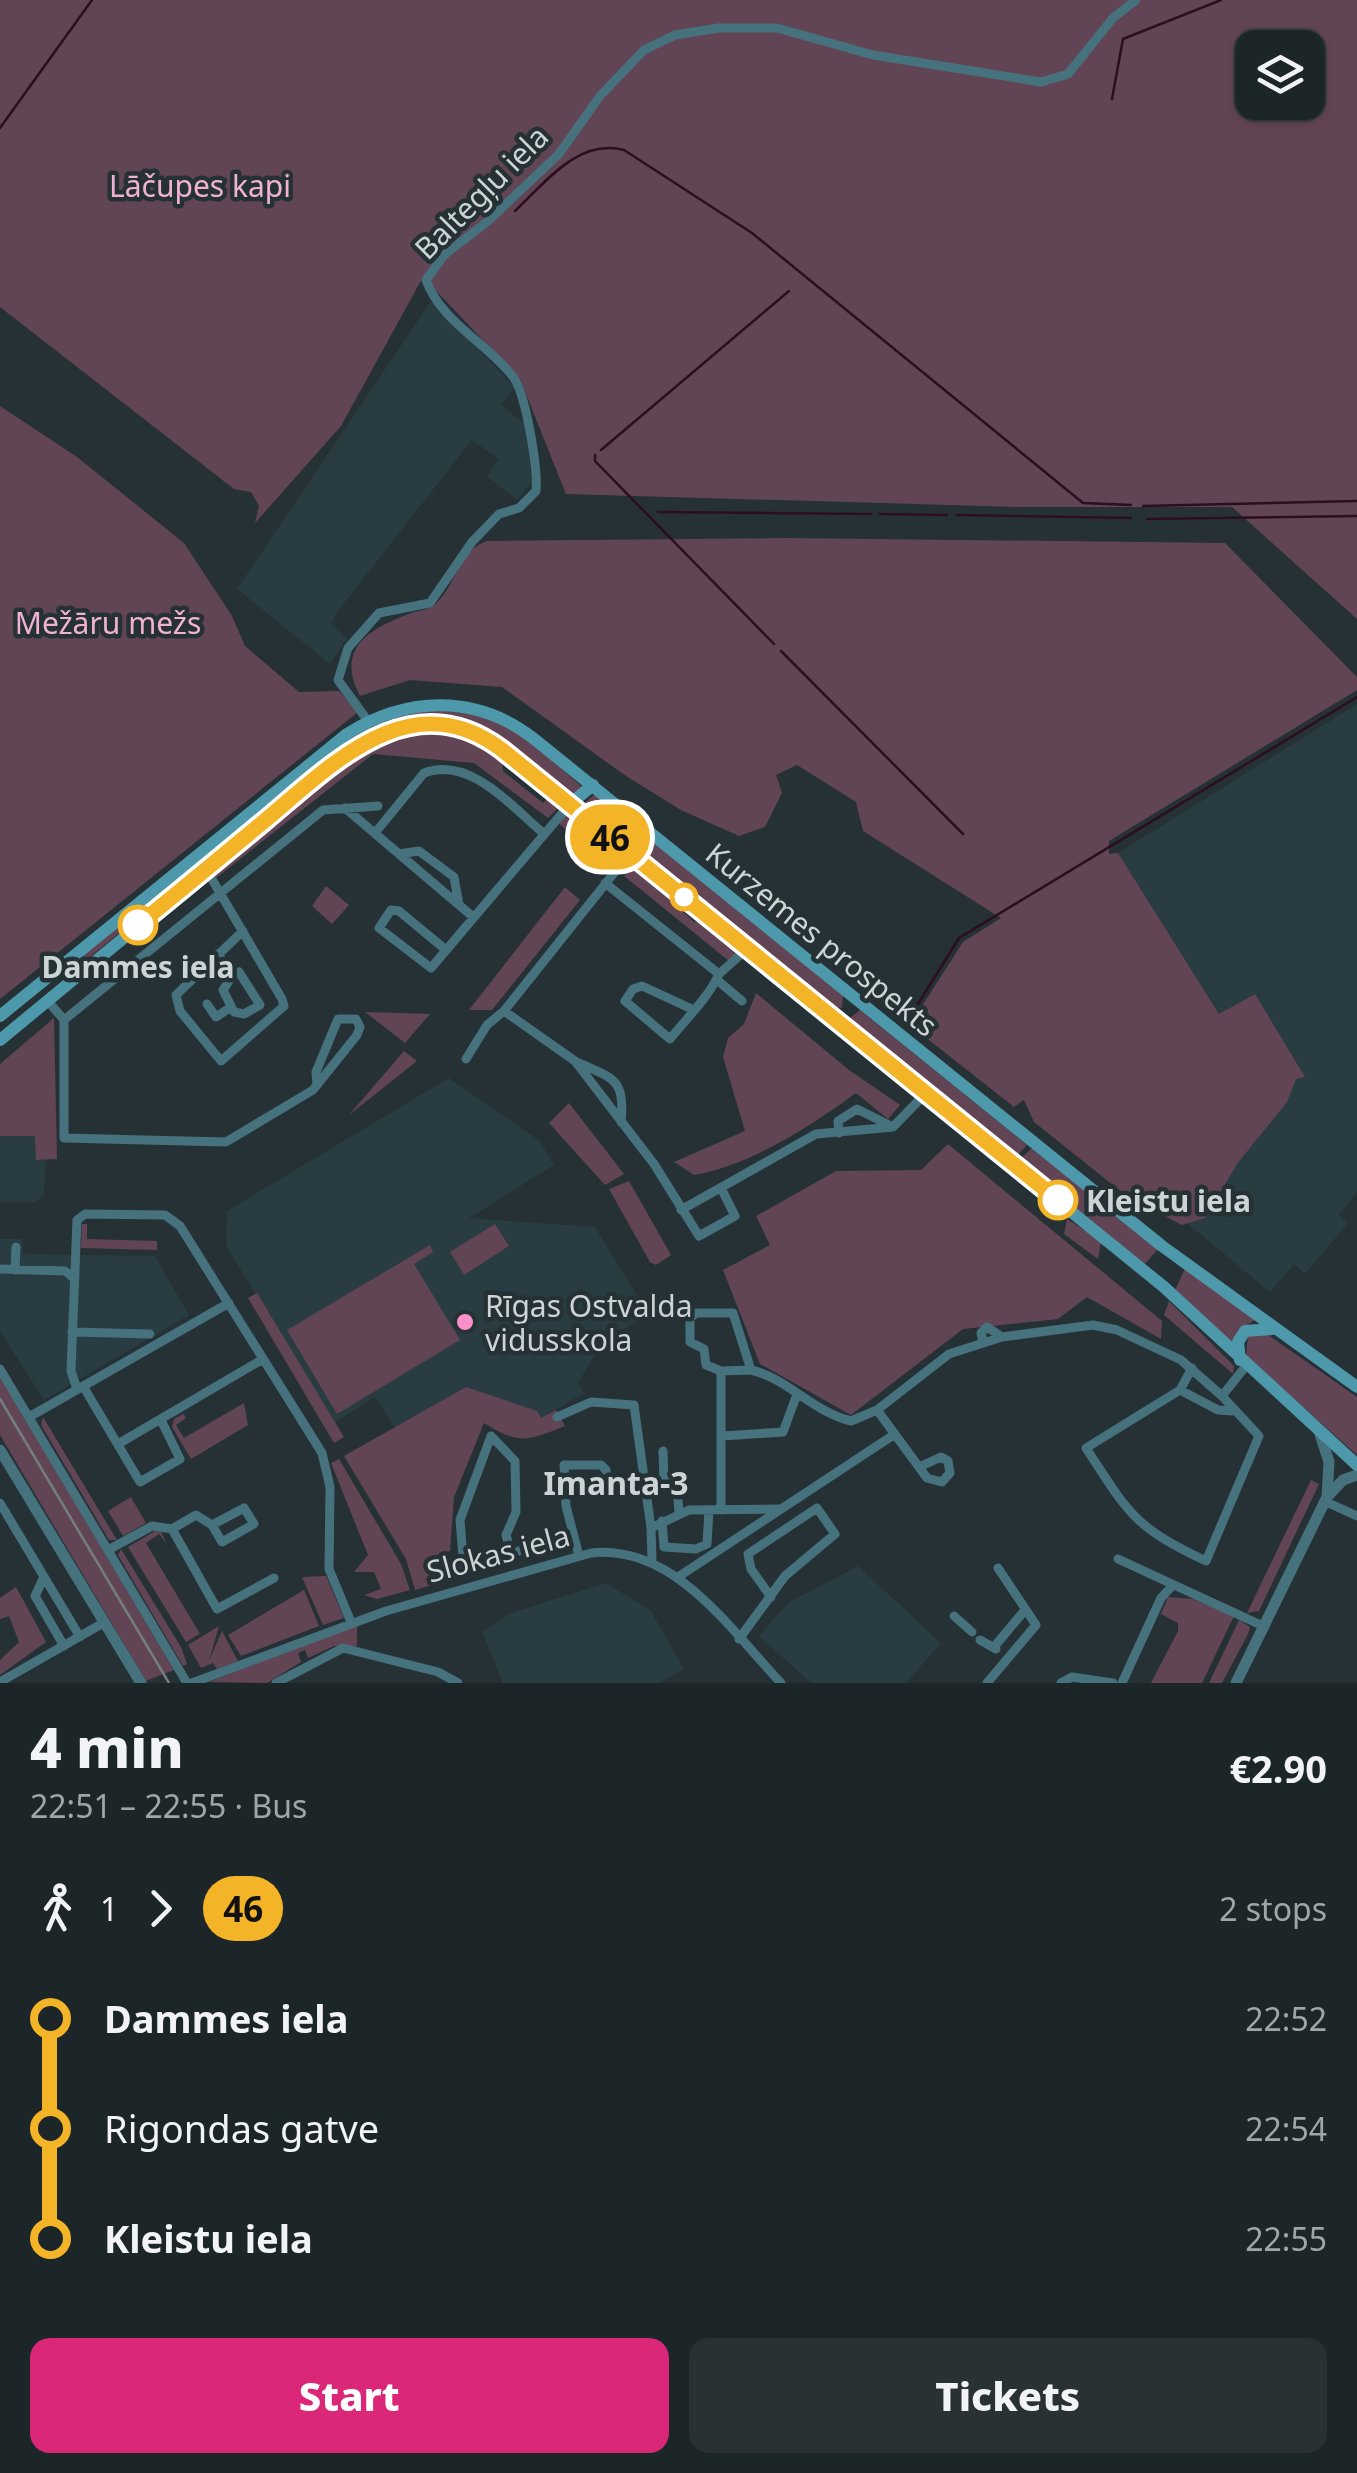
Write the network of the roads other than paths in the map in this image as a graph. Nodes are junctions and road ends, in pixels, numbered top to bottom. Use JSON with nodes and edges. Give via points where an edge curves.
{"nodes":[{"id":1,"x":1136,"y":0,"type":"edge"},
{"id":2,"x":368,"y":722,"type":"junction"},
{"id":3,"x":593,"y":786,"type":"junction"},
{"id":4,"x":570,"y":804,"type":"junction"},
{"id":5,"x":378,"y":806,"type":"dead end"},
{"id":6,"x":345,"y":808,"type":"junction"},
{"id":7,"x":542,"y":832,"type":"junction"},
{"id":8,"x":375,"y":834,"type":"junction"},
{"id":9,"x":630,"y":853,"type":"junction"},
{"id":10,"x":399,"y":854,"type":"junction"},
{"id":11,"x":196,"y":856,"type":"junction"},
{"id":12,"x":206,"y":869,"type":"junction"},
{"id":13,"x":606,"y":883,"type":"junction"},
{"id":14,"x":221,"y":893,"type":"junction"},
{"id":15,"x":459,"y":905,"type":"junction"},
{"id":16,"x":472,"y":916,"type":"junction"},
{"id":17,"x":243,"y":931,"type":"junction"},
{"id":18,"x":748,"y":948,"type":"junction"},
{"id":19,"x":446,"y":950,"type":"junction"},
{"id":20,"x":218,"y":954,"type":"junction"},
{"id":21,"x":234,"y":975,"type":"junction"},
{"id":22,"x":718,"y":977,"type":"junction"},
{"id":23,"x":46,"y":1000,"type":"junction"},
{"id":24,"x":857,"y":1000,"type":"junction"},
{"id":25,"x":742,"y":1001,"type":"dead end"},
{"id":26,"x":207,"y":1004,"type":"dead end"},
{"id":27,"x":232,"y":1007,"type":"junction"},
{"id":28,"x":694,"y":1010,"type":"junction"},
{"id":29,"x":504,"y":1011,"type":"junction"},
{"id":30,"x":0,"y":1016,"type":"edge"},
{"id":31,"x":64,"y":1020,"type":"junction"},
{"id":32,"x":840,"y":1022,"type":"junction"},
{"id":33,"x":0,"y":1040,"type":"edge"},
{"id":34,"x":466,"y":1059,"type":"dead end"},
{"id":35,"x":575,"y":1061,"type":"junction"},
{"id":36,"x":317,"y":1085,"type":"junction"},
{"id":37,"x":926,"y":1092,"type":"junction"},
{"id":38,"x":621,"y":1122,"type":"junction"},
{"id":39,"x":893,"y":1128,"type":"junction"},
{"id":40,"x":839,"y":1133,"type":"junction"},
{"id":41,"x":721,"y":1188,"type":"junction"},
{"id":42,"x":681,"y":1210,"type":"junction"},
{"id":43,"x":16,"y":1247,"type":"dead end"},
{"id":44,"x":0,"y":1269,"type":"edge"},
{"id":45,"x":16,"y":1270,"type":"junction"},
{"id":46,"x":74,"y":1278,"type":"junction"},
{"id":47,"x":229,"y":1303,"type":"junction"},
{"id":48,"x":72,"y":1332,"type":"junction"},
{"id":49,"x":1279,"y":1332,"type":"junction"},
{"id":50,"x":150,"y":1334,"type":"dead end"},
{"id":51,"x":1002,"y":1337,"type":"junction"},
{"id":52,"x":984,"y":1343,"type":"junction"},
{"id":53,"x":262,"y":1359,"type":"junction"},
{"id":54,"x":1243,"y":1364,"type":"junction"},
{"id":55,"x":1192,"y":1368,"type":"junction"},
{"id":56,"x":0,"y":1369,"type":"edge"},
{"id":57,"x":751,"y":1370,"type":"junction"},
{"id":58,"x":721,"y":1371,"type":"junction"},
{"id":59,"x":1357,"y":1387,"type":"edge"},
{"id":60,"x":80,"y":1388,"type":"junction"},
{"id":61,"x":1180,"y":1390,"type":"junction"},
{"id":62,"x":1222,"y":1396,"type":"junction"},
{"id":63,"x":796,"y":1397,"type":"junction"},
{"id":64,"x":877,"y":1410,"type":"junction"},
{"id":65,"x":1232,"y":1411,"type":"junction"},
{"id":66,"x":558,"y":1416,"type":"dead end"},
{"id":67,"x":29,"y":1417,"type":"junction"},
{"id":68,"x":161,"y":1420,"type":"junction"},
{"id":69,"x":895,"y":1434,"type":"junction"},
{"id":70,"x":1320,"y":1434,"type":"junction"},
{"id":71,"x":722,"y":1436,"type":"junction"},
{"id":72,"x":118,"y":1444,"type":"junction"},
{"id":73,"x":0,"y":1450,"type":"edge"},
{"id":74,"x":663,"y":1451,"type":"dead end"},
{"id":75,"x":1357,"y":1465,"type":"edge"},
{"id":76,"x":919,"y":1467,"type":"dead end"},
{"id":77,"x":1357,"y":1475,"type":"edge"},
{"id":78,"x":608,"y":1491,"type":"dead end"},
{"id":79,"x":1326,"y":1499,"type":"junction"},
{"id":80,"x":0,"y":1503,"type":"edge"},
{"id":81,"x":782,"y":1508,"type":"junction"},
{"id":82,"x":709,"y":1510,"type":"junction"},
{"id":83,"x":721,"y":1510,"type":"junction"},
{"id":84,"x":679,"y":1513,"type":"junction"},
{"id":85,"x":1357,"y":1516,"type":"edge"},
{"id":86,"x":662,"y":1521,"type":"junction"},
{"id":87,"x":212,"y":1525,"type":"junction"},
{"id":88,"x":651,"y":1528,"type":"junction"},
{"id":89,"x":172,"y":1529,"type":"junction"},
{"id":90,"x":556,"y":1534,"type":"dead end"},
{"id":91,"x":108,"y":1550,"type":"junction"},
{"id":92,"x":503,"y":1555,"type":"junction"},
{"id":93,"x":580,"y":1556,"type":"junction"},
{"id":94,"x":1118,"y":1559,"type":"dead end"},
{"id":95,"x":652,"y":1560,"type":"junction"},
{"id":96,"x":472,"y":1562,"type":"junction"},
{"id":97,"x":998,"y":1568,"type":"dead end"},
{"id":98,"x":436,"y":1572,"type":"dead end"},
{"id":99,"x":505,"y":1577,"type":"junction"},
{"id":100,"x":678,"y":1577,"type":"junction"},
{"id":101,"x":274,"y":1578,"type":"dead end"},
{"id":102,"x":43,"y":1579,"type":"junction"},
{"id":103,"x":1173,"y":1584,"type":"junction"},
{"id":104,"x":771,"y":1597,"type":"junction"},
{"id":105,"x":1026,"y":1610,"type":"junction"},
{"id":106,"x":954,"y":1616,"type":"dead end"},
{"id":107,"x":106,"y":1622,"type":"junction"},
{"id":108,"x":350,"y":1622,"type":"junction"},
{"id":109,"x":1263,"y":1626,"type":"junction"},
{"id":110,"x":80,"y":1637,"type":"junction"},
{"id":111,"x":739,"y":1639,"type":"junction"},
{"id":112,"x":64,"y":1646,"type":"junction"},
{"id":113,"x":994,"y":1647,"type":"junction"},
{"id":114,"x":1005,"y":1658,"type":"junction"},
{"id":115,"x":0,"y":1682,"type":"edge"},
{"id":116,"x":141,"y":1683,"type":"edge"},
{"id":117,"x":190,"y":1683,"type":"edge"},
{"id":118,"x":276,"y":1683,"type":"edge"},
{"id":119,"x":458,"y":1683,"type":"edge"},
{"id":120,"x":781,"y":1683,"type":"edge"},
{"id":121,"x":987,"y":1683,"type":"edge"},
{"id":122,"x":1061,"y":1683,"type":"edge"},
{"id":123,"x":1113,"y":1683,"type":"edge"},
{"id":124,"x":1122,"y":1683,"type":"edge"},
{"id":125,"x":1236,"y":1683,"type":"edge"}],
"edges":[{"from":1,"to":2,"type":"street","name":"Baltegļu iela","via":[[1068,74],[1041,82],[873,55],[777,28],[692,31],[644,50],[559,154],[444,255],[426,280],[444,308],[516,381],[531,426],[536,491],[519,508],[499,514],[472,542],[430,603],[379,613],[348,648],[338,680]]},
{"from":2,"to":3,"type":"main road","name":"Kurzemes prospekts","via":[[432,704],[485,711],[522,729]]},
{"from":2,"to":11,"type":"main road","name":"Kurzemes prospekts"},
{"from":3,"to":4,"type":"main road"},
{"from":3,"to":24,"type":"main road","name":"Kurzemes prospekts"},
{"from":4,"to":7,"type":"street"},
{"from":4,"to":9,"type":"main road","name":"Kurzemes prospekts"},
{"from":4,"to":12,"type":"main road","name":"Kurzemes prospekts","via":[[481,736],[440,724],[409,725],[353,749]]},
{"from":5,"to":6,"type":"street"},
{"from":6,"to":8,"type":"street"},
{"from":6,"to":14,"type":"street","via":[[322,810]]},
{"from":7,"to":8,"type":"street","via":[[474,776],[432,770]]},
{"from":7,"to":16,"type":"street"},
{"from":8,"to":10,"type":"street"},
{"from":9,"to":13,"type":"street"},
{"from":9,"to":18,"type":"main road","name":"Kurzemes prospekts"},
{"from":10,"to":15,"type":"street"},
{"from":10,"to":15,"type":"street","via":[[419,851],[454,878]]},
{"from":11,"to":12,"type":"main road"},
{"from":11,"to":30,"type":"main road","name":"Kurzemes prospekts"},
{"from":12,"to":14,"type":"street"},
{"from":12,"to":23,"type":"main road","name":"Kurzemes prospekts"},
{"from":13,"to":22,"type":"street"},
{"from":13,"to":29,"type":"street"},
{"from":14,"to":17,"type":"street"},
{"from":14,"to":31,"type":"street"},
{"from":15,"to":16,"type":"street"},
{"from":16,"to":19,"type":"street"},
{"from":17,"to":20,"type":"street"},
{"from":17,"to":20,"type":"street","via":[[284,1006],[221,1061],[176,998],[182,984]]},
{"from":18,"to":22,"type":"street"},
{"from":18,"to":32,"type":"main road","name":"Kurzemes prospekts"},
{"from":19,"to":19,"type":"street","via":[[431,968],[378,928],[382,917],[399,912]]},
{"from":20,"to":21,"type":"street"},
{"from":21,"to":27,"type":"street","via":[[223,990]]},
{"from":21,"to":27,"type":"street","via":[[240,972],[260,1004],[244,1014]]},
{"from":22,"to":25,"type":"street"},
{"from":22,"to":28,"type":"street"},
{"from":23,"to":31,"type":"street"},
{"from":23,"to":33,"type":"main road","name":"Kurzemes prospekts"},
{"from":24,"to":32,"type":"main road"},
{"from":24,"to":49,"type":"main road","name":"Kurzemes prospekts"},
{"from":26,"to":27,"type":"street","via":[[216,1017]]},
{"from":28,"to":28,"type":"street","via":[[670,1039],[625,1002],[642,986]]},
{"from":29,"to":34,"type":"street","via":[[492,1018]]},
{"from":29,"to":35,"type":"street"},
{"from":31,"to":36,"type":"street","via":[[64,1138],[226,1142]]},
{"from":32,"to":37,"type":"main road","name":"Kurzemes prospekts"},
{"from":35,"to":38,"type":"street"},
{"from":35,"to":38,"type":"street","via":[[614,1079],[622,1095]]},
{"from":36,"to":36,"type":"street","via":[[357,1035],[356,1018],[338,1019]]},
{"from":37,"to":39,"type":"street"},
{"from":37,"to":54,"type":"main road","name":"Kurzemes prospekts","via":[[1164,1287]]},
{"from":38,"to":42,"type":"street"},
{"from":39,"to":40,"type":"street"},
{"from":39,"to":40,"type":"street","via":[[858,1109],[838,1121]]},
{"from":40,"to":41,"type":"street","via":[[816,1134]]},
{"from":41,"to":42,"type":"street"},
{"from":41,"to":42,"type":"street","via":[[735,1216],[699,1236]]},
{"from":43,"to":45,"type":"street"},
{"from":44,"to":45,"type":"street"},
{"from":45,"to":46,"type":"street","via":[[65,1271]]},
{"from":46,"to":47,"type":"street","via":[[81,1216],[165,1215],[180,1226]]},
{"from":46,"to":48,"type":"street"},
{"from":47,"to":53,"type":"street"},
{"from":47,"to":60,"type":"street"},
{"from":48,"to":50,"type":"street"},
{"from":48,"to":60,"type":"street","via":[[72,1371]]},
{"from":49,"to":54,"type":"main road","via":[[1245,1331],[1238,1342]]},
{"from":49,"to":59,"type":"main road","name":"Kurzemes prospekts"},
{"from":51,"to":52,"type":"street"},
{"from":51,"to":52,"type":"street","via":[[987,1327]]},
{"from":51,"to":55,"type":"street","via":[[1101,1325]]},
{"from":52,"to":64,"type":"street","via":[[937,1361]]},
{"from":53,"to":68,"type":"street"},
{"from":53,"to":108,"type":"street","via":[[322,1454],[330,1487],[330,1568]]},
{"from":54,"to":62,"type":"street"},
{"from":54,"to":70,"type":"main road","name":"Kurzemes prospekts"},
{"from":55,"to":61,"type":"street"},
{"from":55,"to":62,"type":"street"},
{"from":56,"to":67,"type":"street"},
{"from":57,"to":58,"type":"street"},
{"from":57,"to":58,"type":"street","via":[[734,1313],[696,1314],[690,1318],[690,1342],[704,1349],[706,1366]]},
{"from":57,"to":63,"type":"street"},
{"from":58,"to":71,"type":"street"},
{"from":60,"to":67,"type":"street"},
{"from":60,"to":72,"type":"street"},
{"from":61,"to":65,"type":"street"},
{"from":61,"to":65,"type":"street","via":[[1086,1448],[1139,1524],[1206,1561],[1259,1436]]},
{"from":62,"to":65,"type":"street"},
{"from":63,"to":64,"type":"street","via":[[851,1422]]},
{"from":63,"to":71,"type":"street","via":[[782,1432]]},
{"from":64,"to":69,"type":"street"},
{"from":66,"to":88,"type":"street","via":[[591,1402],[634,1406]]},
{"from":67,"to":91,"type":"street"},
{"from":68,"to":72,"type":"street"},
{"from":68,"to":72,"type":"street","via":[[180,1458],[145,1482],[136,1478]]},
{"from":69,"to":76,"type":"street"},
{"from":69,"to":81,"type":"street"},
{"from":70,"to":75,"type":"main road","name":"Kurzemes prospekts"},
{"from":70,"to":79,"type":"street","via":[[1329,1462]]},
{"from":71,"to":83,"type":"street"},
{"from":73,"to":107,"type":"street"},
{"from":74,"to":84,"type":"street","via":[[664,1482],[677,1485]]},
{"from":77,"to":79,"type":"street"},
{"from":78,"to":93,"type":"street","via":[[601,1465],[564,1465]]},
{"from":79,"to":85,"type":"street"},
{"from":79,"to":109,"type":"street"},
{"from":80,"to":102,"type":"street"},
{"from":81,"to":83,"type":"street"},
{"from":81,"to":100,"type":"street"},
{"from":82,"to":83,"type":"street"},
{"from":82,"to":84,"type":"street"},
{"from":82,"to":86,"type":"street","via":[[707,1544],[696,1549],[664,1547]]},
{"from":84,"to":86,"type":"street"},
{"from":86,"to":88,"type":"street"},
{"from":87,"to":87,"type":"street","via":[[244,1508],[254,1524],[222,1542]]},
{"from":87,"to":89,"type":"street","via":[[196,1516]]},
{"from":88,"to":95,"type":"street"},
{"from":89,"to":91,"type":"street","via":[[152,1526]]},
{"from":89,"to":101,"type":"street","via":[[217,1609]]},
{"from":90,"to":92,"type":"street"},
{"from":91,"to":117,"type":"street"},
{"from":92,"to":96,"type":"street"},
{"from":92,"to":96,"type":"street","via":[[516,1512],[515,1461],[490,1436],[460,1520],[461,1551]]},
{"from":92,"to":99,"type":"street"},
{"from":93,"to":95,"type":"street","name":"Slokas iela","via":[[616,1551]]},
{"from":93,"to":99,"type":"street","name":"Slokas iela"},
{"from":94,"to":103,"type":"street"},
{"from":95,"to":100,"type":"street","name":"Slokas iela"},
{"from":96,"to":98,"type":"street"},
{"from":97,"to":105,"type":"street"},
{"from":99,"to":108,"type":"street","name":"Slokas iela"},
{"from":100,"to":111,"type":"street","name":"Slokas iela"},
{"from":102,"to":110,"type":"street"},
{"from":102,"to":112,"type":"street","via":[[35,1596]]},
{"from":103,"to":109,"type":"street"},
{"from":103,"to":124,"type":"street","via":[[1160,1598]]},
{"from":104,"to":104,"type":"street","via":[[785,1576],[835,1534],[817,1508],[748,1554]]},
{"from":104,"to":111,"type":"street"},
{"from":105,"to":113,"type":"street"},
{"from":105,"to":114,"type":"street","via":[[1036,1625]]},
{"from":106,"to":113,"type":"street"},
{"from":107,"to":110,"type":"street"},
{"from":107,"to":116,"type":"street"},
{"from":108,"to":117,"type":"street","name":"Slokas iela"},
{"from":109,"to":125,"type":"street"},
{"from":110,"to":112,"type":"street"},
{"from":111,"to":120,"type":"street","name":"Slokas iela"},
{"from":112,"to":115,"type":"street"},
{"from":113,"to":114,"type":"street"},
{"from":114,"to":121,"type":"street"},
{"from":118,"to":119,"type":"street","via":[[326,1653],[349,1648]]},
{"from":122,"to":123,"type":"street","via":[[1072,1677]]}]}
